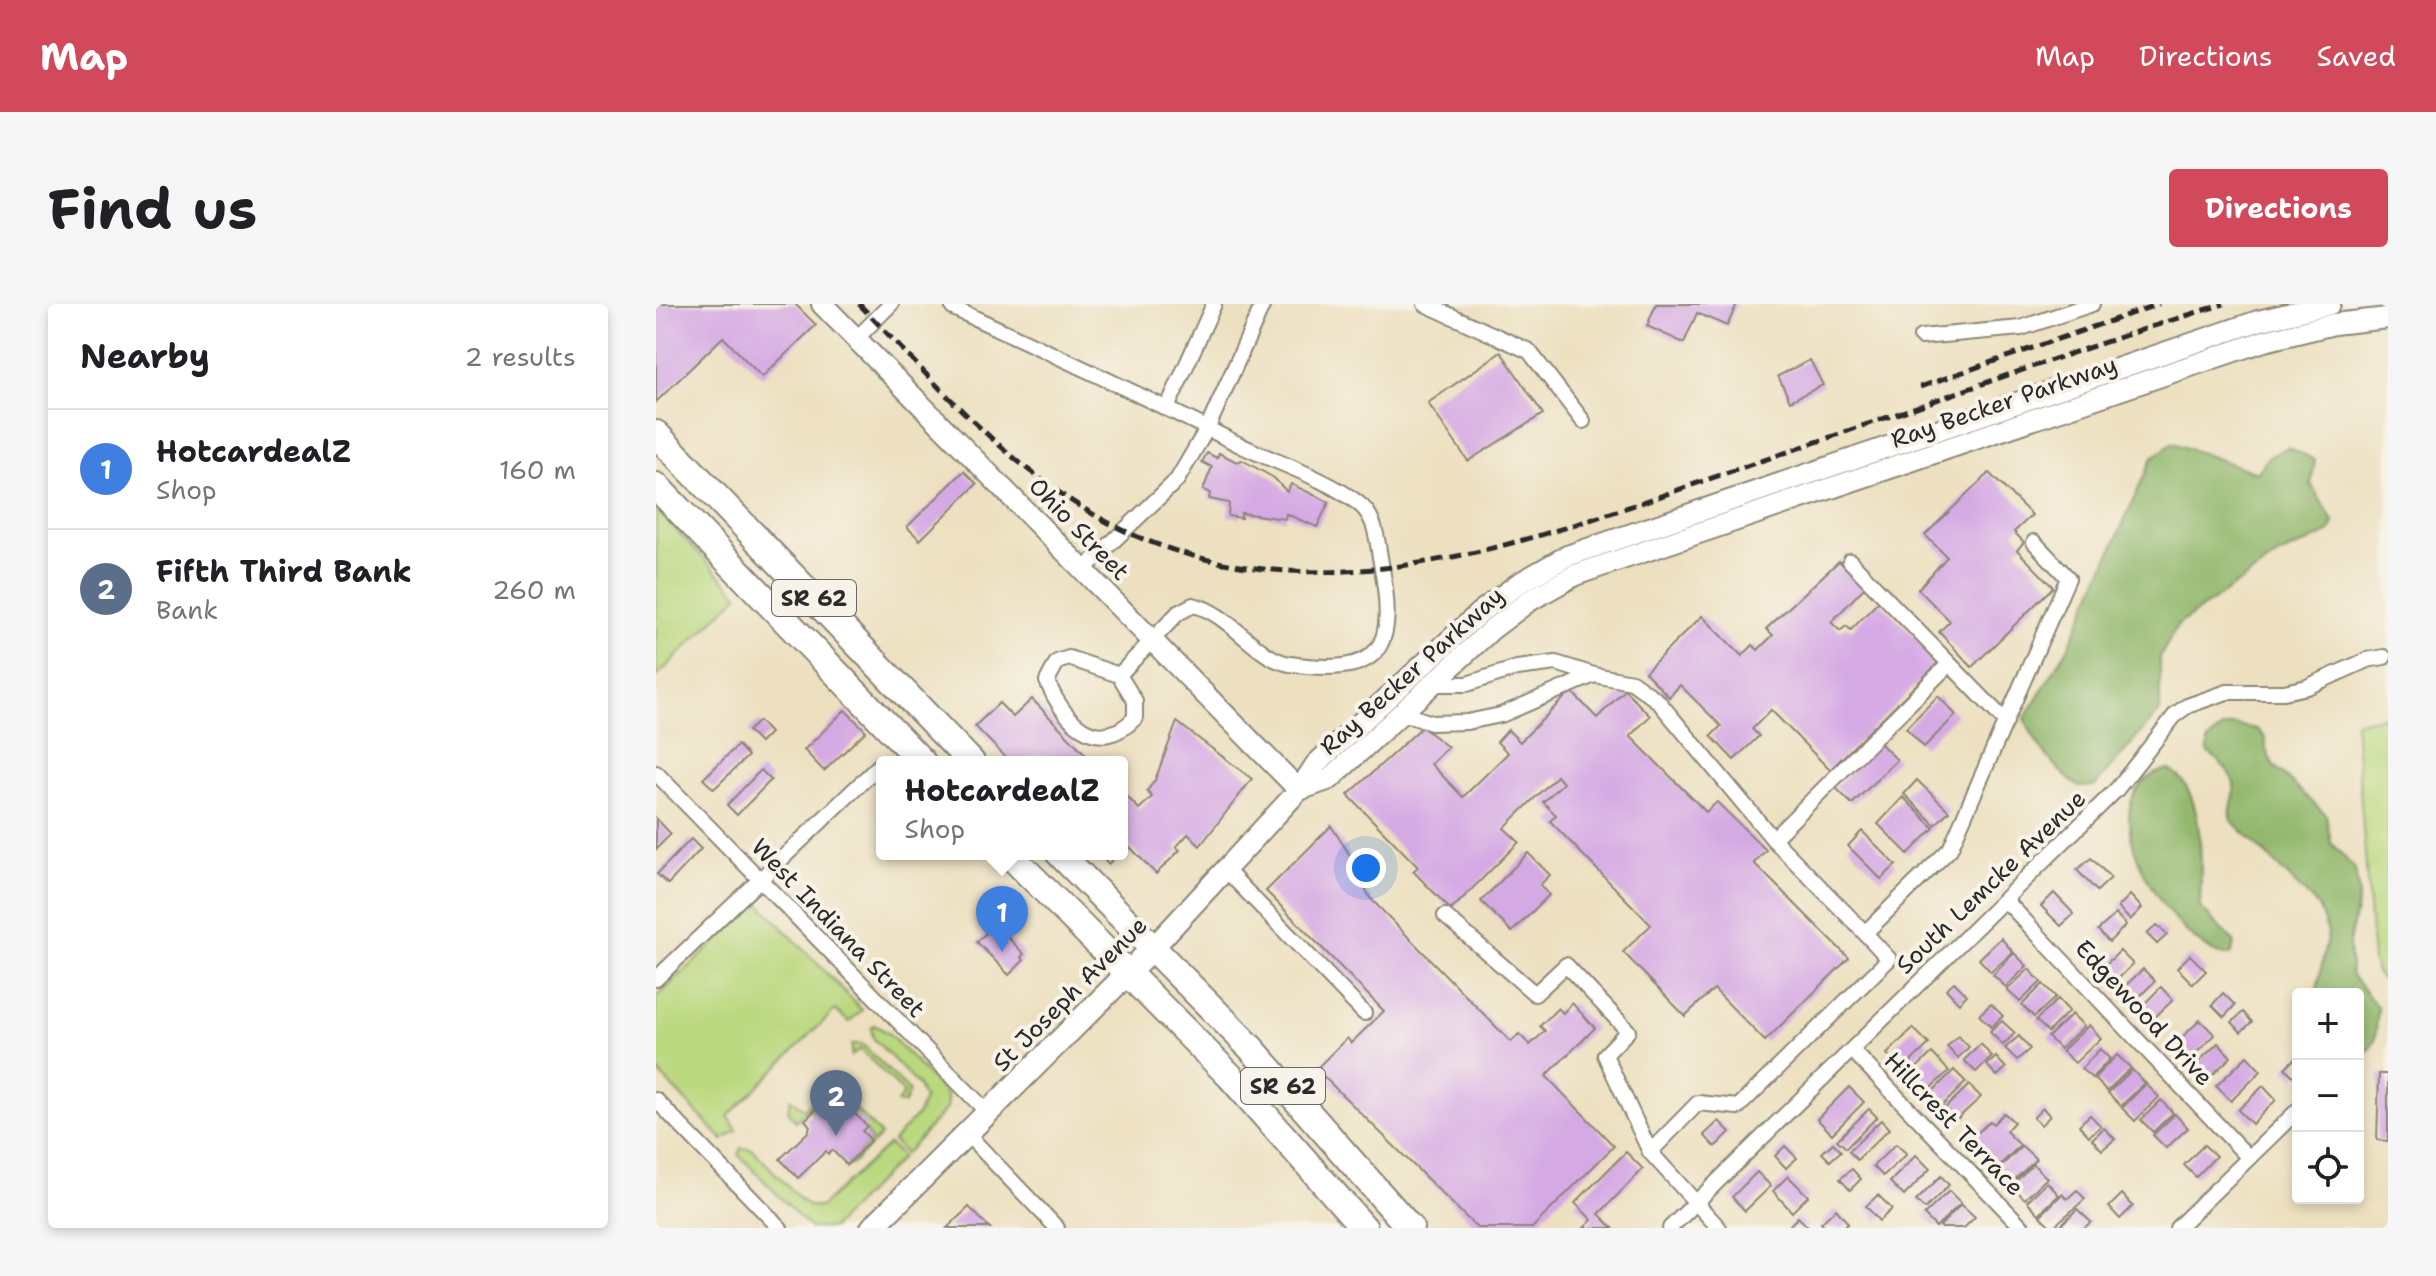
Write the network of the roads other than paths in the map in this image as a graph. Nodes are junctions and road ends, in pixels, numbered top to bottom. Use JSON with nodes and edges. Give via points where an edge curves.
{"nodes":[{"id":1,"x":822,"y":304,"type":"edge"},
{"id":2,"x":891,"y":304,"type":"edge"},
{"id":3,"x":1214,"y":304,"type":"edge"},
{"id":4,"x":1263,"y":304,"type":"edge"},
{"id":5,"x":1425,"y":304,"type":"edge"},
{"id":6,"x":2092,"y":304,"type":"edge"},
{"id":7,"x":2330,"y":304,"type":"edge"},
{"id":8,"x":953,"y":308,"type":"dead end"},
{"id":9,"x":2388,"y":318,"type":"edge"},
{"id":10,"x":1921,"y":337,"type":"dead end"},
{"id":11,"x":856,"y":339,"type":"junction"},
{"id":12,"x":1168,"y":406,"type":"junction"},
{"id":13,"x":1583,"y":421,"type":"dead end"},
{"id":14,"x":1208,"y":427,"type":"junction"},
{"id":15,"x":656,"y":434,"type":"edge"},
{"id":16,"x":656,"y":486,"type":"edge"},
{"id":17,"x":2034,"y":542,"type":"dead end"},
{"id":18,"x":1850,"y":561,"type":"dead end"},
{"id":19,"x":1083,"y":570,"type":"junction"},
{"id":20,"x":1151,"y":640,"type":"junction"},
{"id":21,"x":2384,"y":657,"type":"dead end"},
{"id":22,"x":1949,"y":664,"type":"junction"},
{"id":23,"x":1119,"y":675,"type":"junction"},
{"id":24,"x":1594,"y":675,"type":"junction"},
{"id":25,"x":1432,"y":684,"type":"junction"},
{"id":26,"x":1401,"y":713,"type":"junction"},
{"id":27,"x":2006,"y":722,"type":"junction"},
{"id":28,"x":904,"y":742,"type":"junction"},
{"id":29,"x":889,"y":756,"type":"edge"},
{"id":30,"x":917,"y":756,"type":"edge"},
{"id":31,"x":965,"y":756,"type":"edge"},
{"id":32,"x":876,"y":768,"type":"edge"},
{"id":33,"x":656,"y":773,"type":"edge"},
{"id":34,"x":1299,"y":790,"type":"junction"},
{"id":35,"x":1773,"y":839,"type":"junction"},
{"id":36,"x":1015,"y":860,"type":"edge"},
{"id":37,"x":1066,"y":860,"type":"edge"},
{"id":38,"x":1224,"y":868,"type":"junction"},
{"id":39,"x":759,"y":879,"type":"junction"},
{"id":40,"x":2006,"y":901,"type":"junction"},
{"id":41,"x":1445,"y":916,"type":"dead end"},
{"id":42,"x":1865,"y":933,"type":"junction"},
{"id":43,"x":1152,"y":949,"type":"junction"},
{"id":44,"x":1127,"y":975,"type":"junction"},
{"id":45,"x":656,"y":979,"type":"edge"},
{"id":46,"x":1364,"y":1013,"type":"dead end"},
{"id":47,"x":1852,"y":1050,"type":"junction"},
{"id":48,"x":656,"y":1100,"type":"edge"},
{"id":49,"x":988,"y":1113,"type":"junction"},
{"id":50,"x":2292,"y":1116,"type":"edge"},
{"id":51,"x":967,"y":1134,"type":"junction"},
{"id":52,"x":1650,"y":1152,"type":"junction"},
{"id":53,"x":2249,"y":1158,"type":"junction"},
{"id":54,"x":1696,"y":1204,"type":"junction"},
{"id":55,"x":780,"y":1228,"type":"edge"},
{"id":56,"x":872,"y":1228,"type":"edge"},
{"id":57,"x":1057,"y":1228,"type":"edge"},
{"id":58,"x":1364,"y":1228,"type":"edge"},
{"id":59,"x":1410,"y":1228,"type":"edge"},
{"id":60,"x":1670,"y":1228,"type":"edge"},
{"id":61,"x":1719,"y":1228,"type":"edge"},
{"id":62,"x":2023,"y":1228,"type":"edge"},
{"id":63,"x":2177,"y":1228,"type":"edge"}],
"edges":[{"from":1,"to":11,"type":"main road","name":"Ohio Street"},
{"from":2,"to":11,"type":"street"},
{"from":3,"to":12,"type":"street"},
{"from":4,"to":14,"type":"street"},
{"from":5,"to":13,"type":"street","via":[[1529,351]]},
{"from":6,"to":10,"type":"street","via":[[2021,328]]},
{"from":7,"to":34,"type":"main road","name":"Ray Becker Parkway","via":[[2258,321],[1567,556],[1479,613],[1316,764]]},
{"from":8,"to":12,"type":"street"},
{"from":9,"to":25,"type":"main road","name":"Ray Becker Parkway","via":[[2264,341],[1575,575],[1507,617]]},
{"from":11,"to":19,"type":"main road","name":"Ohio Street"},
{"from":12,"to":14,"type":"street"},
{"from":14,"to":19,"type":"street","via":[[1177,480]]},
{"from":14,"to":20,"type":"street","via":[[1343,494],[1370,515],[1388,633],[1379,649],[1360,663],[1285,663],[1211,609],[1193,605]]},
{"from":15,"to":31,"type":"highway","number":"SR 62"},
{"from":16,"to":28,"type":"highway","number":"SR 62"},
{"from":17,"to":27,"type":"street","via":[[2068,578]]},
{"from":18,"to":22,"type":"street"},
{"from":19,"to":20,"type":"main road","name":"Ohio Street"},
{"from":20,"to":23,"type":"street"},
{"from":20,"to":34,"type":"main road","name":"Ohio Street"},
{"from":21,"to":40,"type":"street","name":"South Lemcke Avenue","via":[[2296,690],[2227,692],[2187,706],[2117,789]]},
{"from":22,"to":27,"type":"street"},
{"from":22,"to":35,"type":"street"},
{"from":23,"to":23,"type":"street","via":[[1135,701],[1135,718],[1108,737],[1093,736],[1072,719],[1047,681],[1057,662],[1069,658]]},
{"from":24,"to":25,"type":"street","via":[[1556,663],[1517,668],[1467,684]]},
{"from":24,"to":26,"type":"street","via":[[1501,715],[1467,722],[1432,723]]},
{"from":24,"to":35,"type":"street","via":[[1632,682],[1658,701]]},
{"from":25,"to":26,"type":"main road","name":"Ray Becker Parkway"},
{"from":26,"to":34,"type":"main road","name":"Ray Becker Parkway","via":[[1330,779]]},
{"from":27,"to":42,"type":"street","via":[[1950,849]]},
{"from":28,"to":29,"type":"street"},
{"from":28,"to":30,"type":"highway","number":"SR 62"},
{"from":32,"to":39,"type":"street"},
{"from":33,"to":39,"type":"street","name":"West Indiana Street"},
{"from":34,"to":38,"type":"main road","name":"St Joseph Avenue"},
{"from":35,"to":42,"type":"street"},
{"from":36,"to":44,"type":"highway","number":"SR 62"},
{"from":37,"to":43,"type":"highway","number":"SR 62"},
{"from":38,"to":43,"type":"main road","name":"St Joseph Avenue"},
{"from":38,"to":46,"type":"street"},
{"from":39,"to":45,"type":"street"},
{"from":39,"to":49,"type":"street","name":"West Indiana Street"},
{"from":40,"to":47,"type":"street","name":"South Lemcke Avenue"},
{"from":40,"to":53,"type":"street","name":"Edgewood Drive"},
{"from":41,"to":52,"type":"street","via":[[1535,994],[1566,965],[1628,1031],[1605,1055]]},
{"from":42,"to":52,"type":"street","via":[[1889,959],[1738,1107],[1698,1103]]},
{"from":43,"to":44,"type":"main road","name":"St Joseph Avenue"},
{"from":43,"to":59,"type":"highway","number":"SR 62","via":[[1250,1047]]},
{"from":44,"to":49,"type":"main road","name":"St Joseph Avenue"},
{"from":44,"to":58,"type":"highway","number":"SR 62","via":[[1230,1076]]},
{"from":47,"to":54,"type":"street","name":"South Lemcke Avenue"},
{"from":47,"to":62,"type":"street","name":"Hillcrest Terrace"},
{"from":48,"to":55,"type":"street"},
{"from":49,"to":51,"type":"main road","name":"St Joseph Avenue"},
{"from":50,"to":53,"type":"street"},
{"from":51,"to":56,"type":"main road","name":"St Joseph Avenue"},
{"from":51,"to":57,"type":"street"},
{"from":52,"to":54,"type":"street"},
{"from":53,"to":63,"type":"street"},
{"from":54,"to":60,"type":"street","name":"South Lemcke Avenue"},
{"from":54,"to":61,"type":"street"}]}
